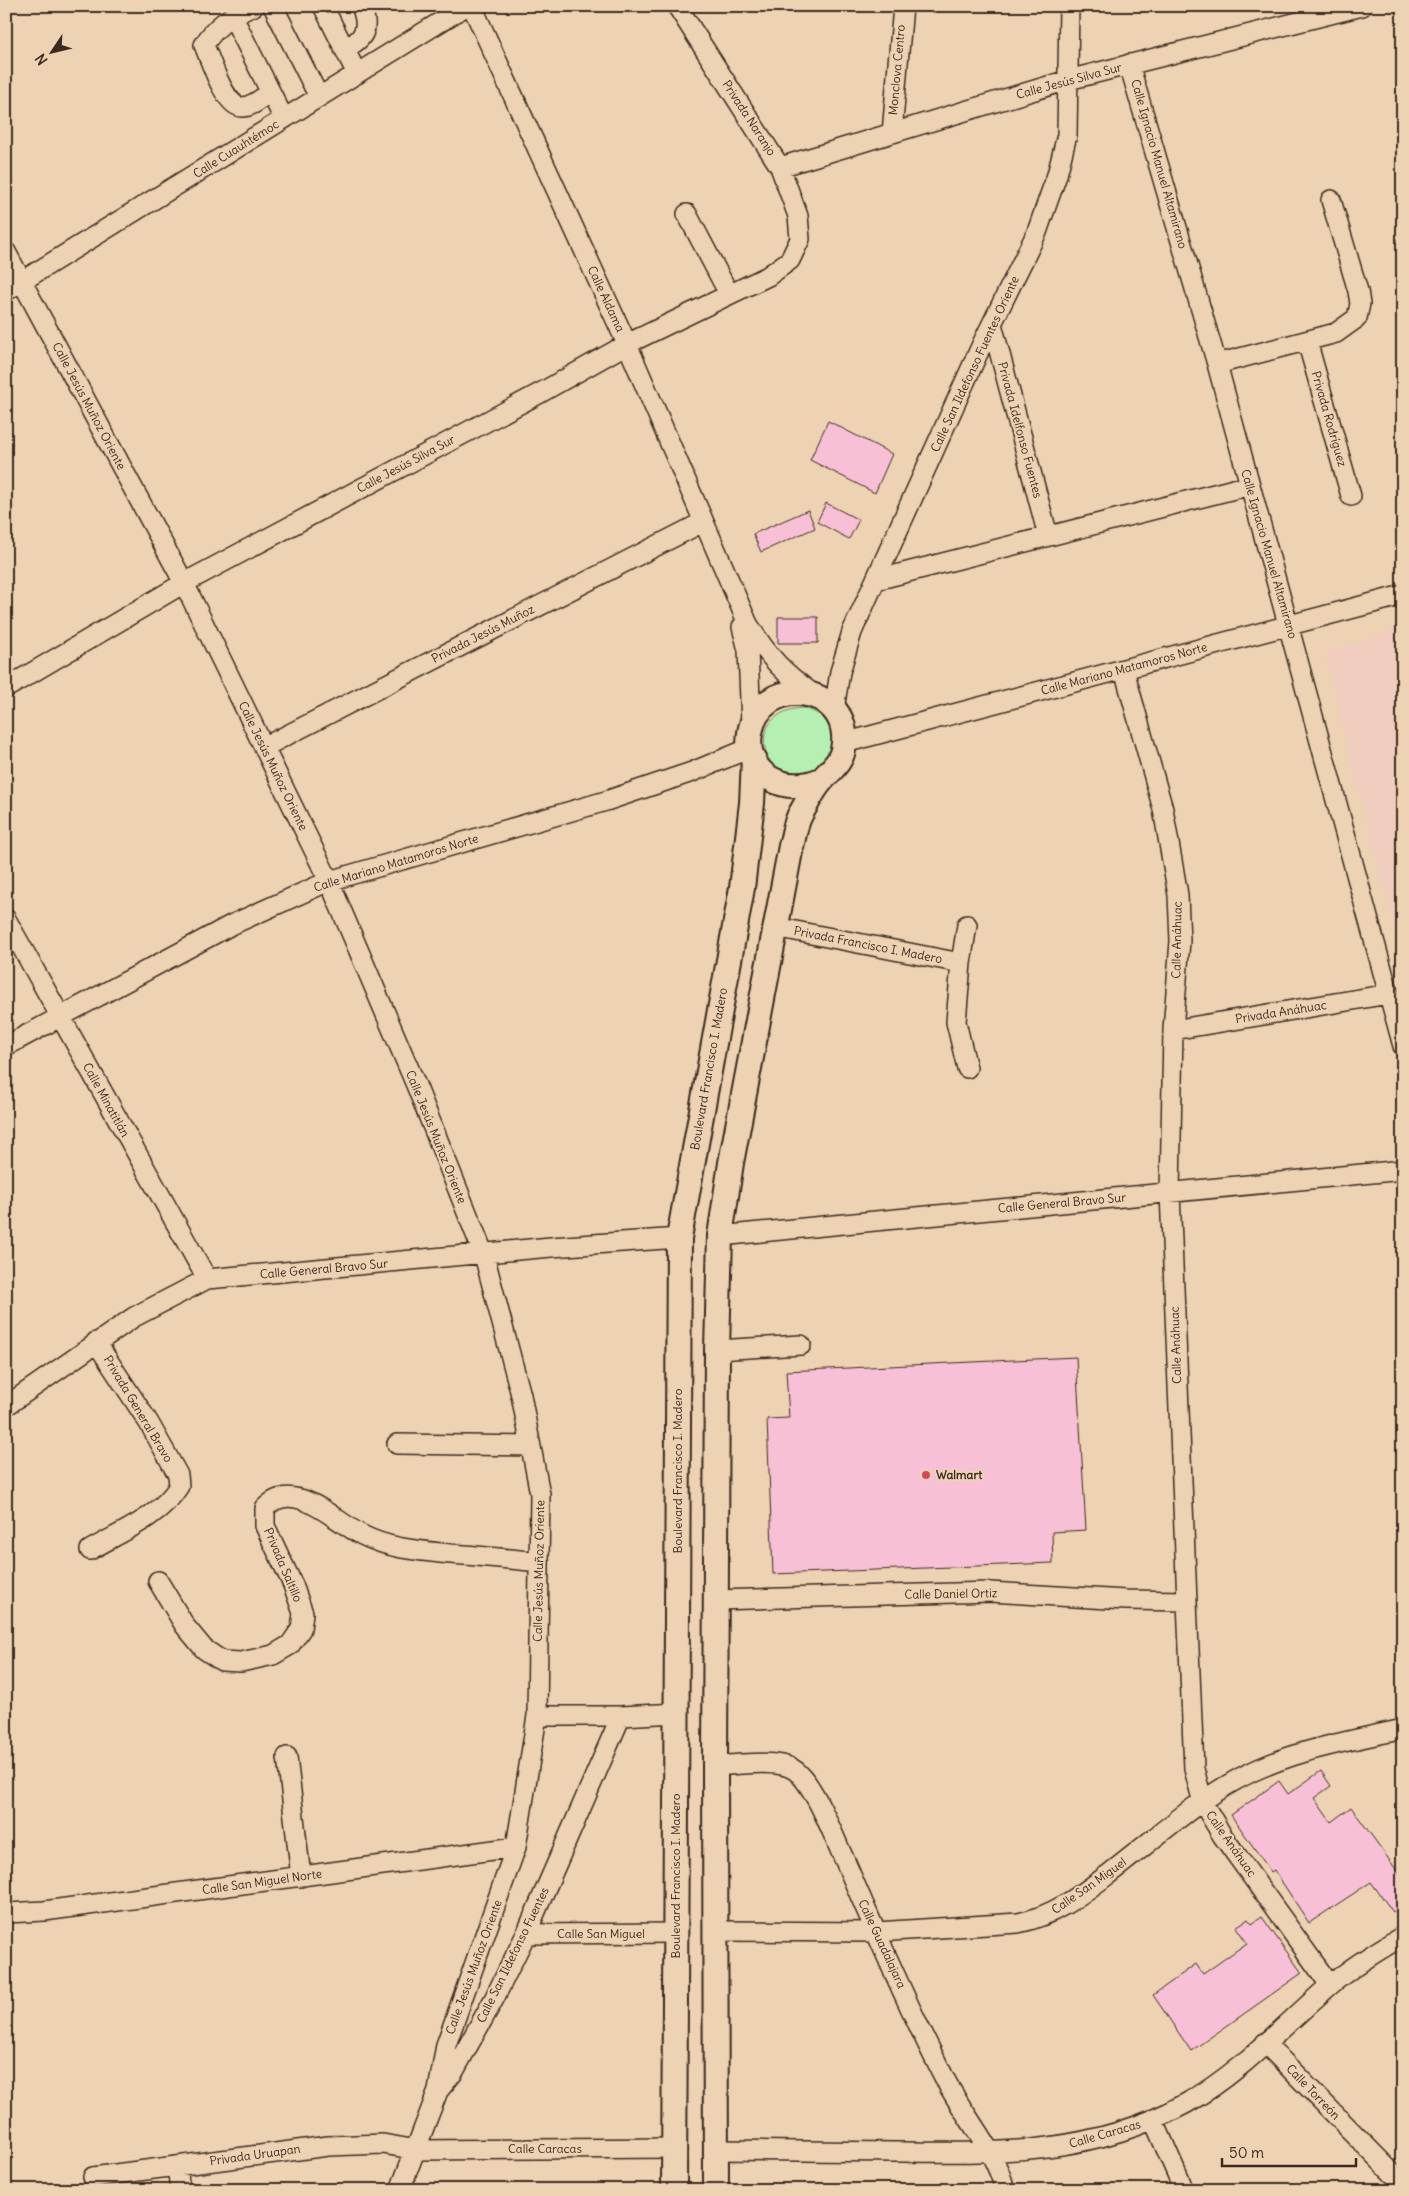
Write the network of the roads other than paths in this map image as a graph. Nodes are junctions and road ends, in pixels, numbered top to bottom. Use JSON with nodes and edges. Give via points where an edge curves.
{"nodes":[{"id":1,"x":254,"y":6,"type":"edge"},
{"id":2,"x":273,"y":6,"type":"edge"},
{"id":3,"x":323,"y":6,"type":"edge"},
{"id":4,"x":361,"y":6,"type":"edge"},
{"id":5,"x":466,"y":6,"type":"edge"},
{"id":6,"x":472,"y":6,"type":"edge"},
{"id":7,"x":677,"y":6,"type":"edge"},
{"id":8,"x":902,"y":6,"type":"edge"},
{"id":9,"x":1069,"y":6,"type":"edge"},
{"id":10,"x":1362,"y":6,"type":"edge"},
{"id":11,"x":232,"y":17,"type":"junction"},
{"id":12,"x":344,"y":49,"type":"junction"},
{"id":13,"x":1129,"y":64,"type":"junction"},
{"id":14,"x":357,"y":74,"type":"junction"},
{"id":15,"x":1068,"y":80,"type":"junction"},
{"id":16,"x":270,"y":93,"type":"junction"},
{"id":17,"x":318,"y":98,"type":"junction"},
{"id":18,"x":284,"y":119,"type":"junction"},
{"id":19,"x":892,"y":133,"type":"junction"},
{"id":20,"x":780,"y":167,"type":"junction"},
{"id":21,"x":1331,"y":200,"type":"dead end"},
{"id":22,"x":687,"y":214,"type":"dead end"},
{"id":23,"x":800,"y":239,"type":"joint"},
{"id":24,"x":6,"y":252,"type":"edge"},
{"id":25,"x":14,"y":287,"type":"edge"},
{"id":26,"x":729,"y":294,"type":"junction"},
{"id":27,"x":992,"y":324,"type":"junction"},
{"id":28,"x":1307,"y":341,"type":"junction"},
{"id":29,"x":627,"y":344,"type":"junction"},
{"id":30,"x":1217,"y":364,"type":"junction"},
{"id":31,"x":1250,"y":485,"type":"junction"},
{"id":32,"x":1351,"y":496,"type":"dead end"},
{"id":33,"x":704,"y":522,"type":"junction"},
{"id":34,"x":1048,"y":536,"type":"junction"},
{"id":35,"x":876,"y":580,"type":"junction"},
{"id":36,"x":184,"y":583,"type":"junction"},
{"id":37,"x":734,"y":594,"type":"junction"},
{"id":38,"x":1403,"y":595,"type":"edge"},
{"id":39,"x":1289,"y":624,"type":"junction"},
{"id":40,"x":1124,"y":670,"type":"junction"},
{"id":41,"x":6,"y":688,"type":"edge"},
{"id":42,"x":825,"y":703,"type":"junction"},
{"id":43,"x":844,"y":743,"type":"junction"},
{"id":44,"x":752,"y":744,"type":"junction"},
{"id":45,"x":264,"y":747,"type":"junction"},
{"id":46,"x":821,"y":780,"type":"junction"},
{"id":47,"x":330,"y":881,"type":"junction"},
{"id":48,"x":6,"y":919,"type":"edge"},
{"id":49,"x":967,"y":925,"type":"dead end"},
{"id":50,"x":775,"y":927,"type":"junction"},
{"id":51,"x":961,"y":963,"type":"junction"},
{"id":52,"x":1389,"y":994,"type":"junction"},
{"id":53,"x":59,"y":1017,"type":"junction"},
{"id":54,"x":1174,"y":1030,"type":"junction"},
{"id":55,"x":6,"y":1046,"type":"edge"},
{"id":56,"x":1403,"y":1046,"type":"edge"},
{"id":57,"x":967,"y":1068,"type":"dead end"},
{"id":58,"x":1403,"y":1170,"type":"edge"},
{"id":59,"x":1170,"y":1193,"type":"junction"},
{"id":60,"x":720,"y":1236,"type":"junction"},
{"id":61,"x":679,"y":1238,"type":"junction"},
{"id":62,"x":484,"y":1255,"type":"junction"},
{"id":63,"x":207,"y":1280,"type":"junction"},
{"id":64,"x":96,"y":1342,"type":"junction"},
{"id":65,"x":801,"y":1345,"type":"dead end"},
{"id":66,"x":717,"y":1350,"type":"junction"},
{"id":67,"x":6,"y":1406,"type":"edge"},
{"id":68,"x":397,"y":1444,"type":"dead end"},
{"id":69,"x":531,"y":1446,"type":"junction"},
{"id":70,"x":90,"y":1550,"type":"dead end"},
{"id":71,"x":539,"y":1562,"type":"junction"},
{"id":72,"x":158,"y":1581,"type":"dead end"},
{"id":73,"x":716,"y":1600,"type":"junction"},
{"id":74,"x":1186,"y":1601,"type":"junction"},
{"id":75,"x":677,"y":1713,"type":"junction"},
{"id":76,"x":537,"y":1716,"type":"junction"},
{"id":77,"x":621,"y":1716,"type":"junction"},
{"id":78,"x":1403,"y":1729,"type":"edge"},
{"id":79,"x":287,"y":1757,"type":"dead end"},
{"id":80,"x":714,"y":1766,"type":"junction"},
{"id":81,"x":1202,"y":1803,"type":"junction"},
{"id":82,"x":516,"y":1846,"type":"junction"},
{"id":83,"x":300,"y":1876,"type":"junction"},
{"id":84,"x":6,"y":1913,"type":"edge"},
{"id":85,"x":714,"y":1931,"type":"junction"},
{"id":86,"x":876,"y":1932,"type":"junction"},
{"id":87,"x":676,"y":1933,"type":"junction"},
{"id":88,"x":526,"y":1934,"type":"junction"},
{"id":89,"x":1403,"y":1936,"type":"edge"},
{"id":90,"x":1330,"y":1985,"type":"junction"},
{"id":91,"x":1265,"y":2043,"type":"junction"},
{"id":92,"x":438,"y":2091,"type":"junction"},
{"id":93,"x":1153,"y":2120,"type":"junction"},
{"id":94,"x":674,"y":2148,"type":"junction"},
{"id":95,"x":416,"y":2150,"type":"junction"},
{"id":96,"x":715,"y":2150,"type":"junction"},
{"id":97,"x":992,"y":2153,"type":"junction"},
{"id":98,"x":177,"y":2166,"type":"junction"},
{"id":99,"x":93,"y":2177,"type":"dead end"},
{"id":100,"x":1403,"y":2184,"type":"edge"},
{"id":101,"x":180,"y":2190,"type":"edge"},
{"id":102,"x":400,"y":2190,"type":"edge"},
{"id":103,"x":674,"y":2190,"type":"edge"},
{"id":104,"x":716,"y":2190,"type":"edge"},
{"id":105,"x":1005,"y":2190,"type":"edge"},
{"id":106,"x":1184,"y":2190,"type":"edge"}],
"edges":[{"from":1,"to":11,"type":"street"},
{"from":2,"to":17,"type":"street"},
{"from":3,"to":12,"type":"street"},
{"from":4,"to":12,"type":"street","via":[[366,22],[365,32],[361,39]]},
{"from":5,"to":14,"type":"street","name":"Calle Cuauhtémoc"},
{"from":6,"to":29,"type":"street","name":"Calle Aldama"},
{"from":7,"to":20,"type":"street","name":"Privada Naranjo"},
{"from":8,"to":19,"type":"street","name":"Monclova Centro"},
{"from":9,"to":15,"type":"street","name":"Calle San Ildefonso Fuentes Oriente"},
{"from":10,"to":13,"type":"street","name":"Calle Jesús Silva Sur"},
{"from":11,"to":16,"type":"street"},
{"from":11,"to":16,"type":"street","via":[[212,30],[204,45],[226,95],[234,105],[242,107]]},
{"from":12,"to":14,"type":"street"},
{"from":13,"to":15,"type":"street","name":"Calle Jesús Silva Sur"},
{"from":13,"to":30,"type":"street","name":"Calle Ignacio Manuel Altamirano"},
{"from":14,"to":17,"type":"street","name":"Calle Cuauhtémoc"},
{"from":15,"to":19,"type":"street","name":"Calle Jesús Silva Sur"},
{"from":15,"to":27,"type":"street","name":"Calle San Ildefonso Fuentes Oriente","via":[[1067,135],[1057,175],[1037,232]]},
{"from":16,"to":18,"type":"street"},
{"from":17,"to":18,"type":"street","name":"Calle Cuauhtémoc"},
{"from":18,"to":25,"type":"street","name":"Calle Cuauhtémoc"},
{"from":19,"to":20,"type":"street","name":"Calle Jesús Silva Sur"},
{"from":20,"to":23,"type":"street","name":"Privada Naranjo","via":[[798,216]]},
{"from":21,"to":28,"type":"street","via":[[1360,304],[1357,318],[1350,325],[1336,333]]},
{"from":22,"to":26,"type":"street"},
{"from":23,"to":26,"type":"street","name":"Calle Jesús Silva Sur","via":[[790,260],[768,276]]},
{"from":24,"to":25,"type":"street","name":"Calle Jesús Muñoz Oriente"},
{"from":25,"to":36,"type":"street","name":"Calle Jesús Muñoz Oriente"},
{"from":26,"to":29,"type":"street","name":"Calle Jesús Silva Sur"},
{"from":27,"to":34,"type":"street","name":"Privada Idelfonso Fuentes"},
{"from":27,"to":35,"type":"street","name":"Calle San Ildefonso Fuentes Oriente"},
{"from":28,"to":30,"type":"street"},
{"from":28,"to":32,"type":"street","name":"Privada Rodríguez"},
{"from":29,"to":33,"type":"street","name":"Calle Aldama"},
{"from":29,"to":36,"type":"street","name":"Calle Jesús Silva Sur"},
{"from":30,"to":31,"type":"street","name":"Calle Ignacio Manuel Altamirano"},
{"from":31,"to":34,"type":"street"},
{"from":31,"to":39,"type":"street","name":"Calle Ignacio Manuel Altamirano"},
{"from":33,"to":37,"type":"street","name":"Calle Aldama"},
{"from":33,"to":45,"type":"street","name":"Privada Jesús Muñoz"},
{"from":34,"to":35,"type":"street"},
{"from":35,"to":42,"type":"street","name":"Calle San Ildefonso Fuentes Oriente"},
{"from":36,"to":41,"type":"street","name":"Calle Jesús Silva Sur"},
{"from":36,"to":45,"type":"street","name":"Calle Jesús Muñoz Oriente"},
{"from":37,"to":42,"type":"street","name":"Calle Aldama","via":[[765,652],[785,673]]},
{"from":37,"to":44,"type":"street","name":"Calle Aldama","via":[[748,650]]},
{"from":38,"to":39,"type":"street","name":"Calle Mariano Matamoros Norte"},
{"from":39,"to":40,"type":"street","name":"Calle Mariano Matamoros Norte"},
{"from":39,"to":52,"type":"street","name":"Calle Ignacio Manuel Altamirano"},
{"from":40,"to":43,"type":"street","name":"Calle Mariano Matamoros Norte"},
{"from":40,"to":54,"type":"street","name":"Calle Anáhuac","via":[[1163,808],[1178,895],[1180,941]]},
{"from":42,"to":43,"type":"main road","via":[[840,720]]},
{"from":42,"to":44,"type":"main road","via":[[805,693],[782,694],[763,706]]},
{"from":43,"to":46,"type":"main road","via":[[838,764]]},
{"from":44,"to":46,"type":"main road","via":[[759,769],[777,783],[800,787]]},
{"from":44,"to":47,"type":"street","name":"Calle Mariano Matamoros Norte","via":[[692,772],[606,801]]},
{"from":44,"to":61,"type":"main road","name":"Boulevard Francisco I. Madero","via":[[752,803],[742,888]]},
{"from":45,"to":47,"type":"street","name":"Calle Jesús Muñoz Oriente"},
{"from":46,"to":50,"type":"main road","via":[[799,816]]},
{"from":47,"to":53,"type":"street","name":"Calle Mariano Matamoros Norte","via":[[231,925]]},
{"from":47,"to":62,"type":"street","name":"Calle Jesús Muñoz Oriente"},
{"from":48,"to":53,"type":"street","name":"Calle Minatitlán"},
{"from":49,"to":51,"type":"street"},
{"from":50,"to":51,"type":"street","name":"Privada Francisco I. Madero"},
{"from":50,"to":60,"type":"main road"},
{"from":51,"to":57,"type":"street","via":[[956,1022]]},
{"from":52,"to":54,"type":"street","name":"Privada Anáhuac"},
{"from":52,"to":56,"type":"street","name":"Calle Ignacio Manuel Altamirano"},
{"from":53,"to":55,"type":"street","name":"Calle Mariano Matamoros Norte"},
{"from":53,"to":63,"type":"street","name":"Calle Minatitlán"},
{"from":54,"to":59,"type":"street","name":"Calle Anáhuac"},
{"from":58,"to":59,"type":"street","name":"Calle General Bravo Sur"},
{"from":59,"to":60,"type":"street","name":"Calle General Bravo Sur"},
{"from":59,"to":74,"type":"street","name":"Calle Anáhuac"},
{"from":60,"to":66,"type":"main road"},
{"from":61,"to":62,"type":"street","name":"Calle General Bravo Sur"},
{"from":61,"to":75,"type":"main road","name":"Boulevard Francisco I. Madero"},
{"from":62,"to":63,"type":"street","name":"Calle General Bravo Sur"},
{"from":62,"to":69,"type":"street","name":"Calle Jesús Muñoz Oriente","via":[[521,1394]]},
{"from":63,"to":64,"type":"street","name":"Calle General Bravo Sur","via":[[134,1316]]},
{"from":64,"to":67,"type":"street","name":"Calle General Bravo Sur"},
{"from":64,"to":70,"type":"street","name":"Privada General Bravo","via":[[149,1423],[178,1476],[179,1486],[160,1509]]},
{"from":65,"to":66,"type":"street"},
{"from":66,"to":73,"type":"main road"},
{"from":68,"to":69,"type":"street"},
{"from":69,"to":71,"type":"street","name":"Calle Jesús Muñoz Oriente","via":[[540,1494]]},
{"from":71,"to":72,"type":"street","name":"Privada Saltillo","via":[[386,1545],[362,1535],[300,1498],[278,1498],[265,1508],[265,1526],[303,1613],[301,1629],[290,1644],[272,1655],[240,1662],[222,1661],[204,1649]]},
{"from":71,"to":76,"type":"street","name":"Calle Jesús Muñoz Oriente"},
{"from":73,"to":74,"type":"street","name":"Calle Daniel Ortiz","via":[[990,1592]]},
{"from":73,"to":80,"type":"main road"},
{"from":74,"to":81,"type":"street","name":"Calle Anáhuac","via":[[1194,1769]]},
{"from":75,"to":77,"type":"street"},
{"from":75,"to":87,"type":"main road","name":"Boulevard Francisco I. Madero"},
{"from":76,"to":77,"type":"street"},
{"from":76,"to":82,"type":"street","name":"Calle Jesús Muñoz Oriente"},
{"from":77,"to":88,"type":"street","name":"Calle San Ildefonso Fuentes"},
{"from":78,"to":81,"type":"street","name":"Calle San Miguel","via":[[1302,1751],[1266,1764]]},
{"from":79,"to":83,"type":"street"},
{"from":80,"to":85,"type":"main road"},
{"from":80,"to":86,"type":"street","name":"Calle Guadalajara","via":[[773,1764],[794,1769],[806,1782],[823,1813]]},
{"from":81,"to":86,"type":"street","name":"Calle San Miguel","via":[[1081,1895],[1038,1919]]},
{"from":81,"to":90,"type":"street","name":"Calle Anáhuac"},
{"from":82,"to":83,"type":"street","name":"Calle San Miguel Norte"},
{"from":82,"to":92,"type":"street","name":"Calle Jesús Muñoz Oriente","via":[[446,2045]]},
{"from":83,"to":84,"type":"street","name":"Calle San Miguel Norte","via":[[44,1911]]},
{"from":85,"to":86,"type":"street","name":"Calle San Miguel"},
{"from":85,"to":96,"type":"main road"},
{"from":86,"to":97,"type":"street","name":"Calle Guadalajara","via":[[945,2079],[962,2111]]},
{"from":87,"to":88,"type":"street","name":"Calle San Miguel"},
{"from":87,"to":94,"type":"main road","name":"Boulevard Francisco I. Madero"},
{"from":88,"to":92,"type":"street","name":"Calle San Ildefonso Fuentes","via":[[465,2052]]},
{"from":89,"to":90,"type":"street","name":"Calle Caracas"},
{"from":90,"to":91,"type":"street","name":"Calle Caracas"},
{"from":91,"to":93,"type":"street","name":"Calle Caracas","via":[[1219,2081],[1185,2104]]},
{"from":91,"to":100,"type":"street","name":"Calle Torreón"},
{"from":92,"to":95,"type":"street","name":"Calle San Ildefonso Fuentes"},
{"from":93,"to":97,"type":"street","name":"Calle Caracas","via":[[1082,2143]]},
{"from":93,"to":106,"type":"street"},
{"from":94,"to":95,"type":"street","name":"Calle Caracas"},
{"from":94,"to":103,"type":"main road","name":"Boulevard Francisco I. Madero"},
{"from":95,"to":98,"type":"street","name":"Privada Uruapan","via":[[383,2144],[328,2146]]},
{"from":95,"to":102,"type":"street","name":"Calle San Ildefonso Fuentes"},
{"from":96,"to":97,"type":"street","name":"Calle Caracas"},
{"from":96,"to":104,"type":"main road"},
{"from":97,"to":105,"type":"street","name":"Calle Guadalajara"},
{"from":98,"to":99,"type":"street","name":"Privada Uruapan"},
{"from":98,"to":101,"type":"street"}]}
